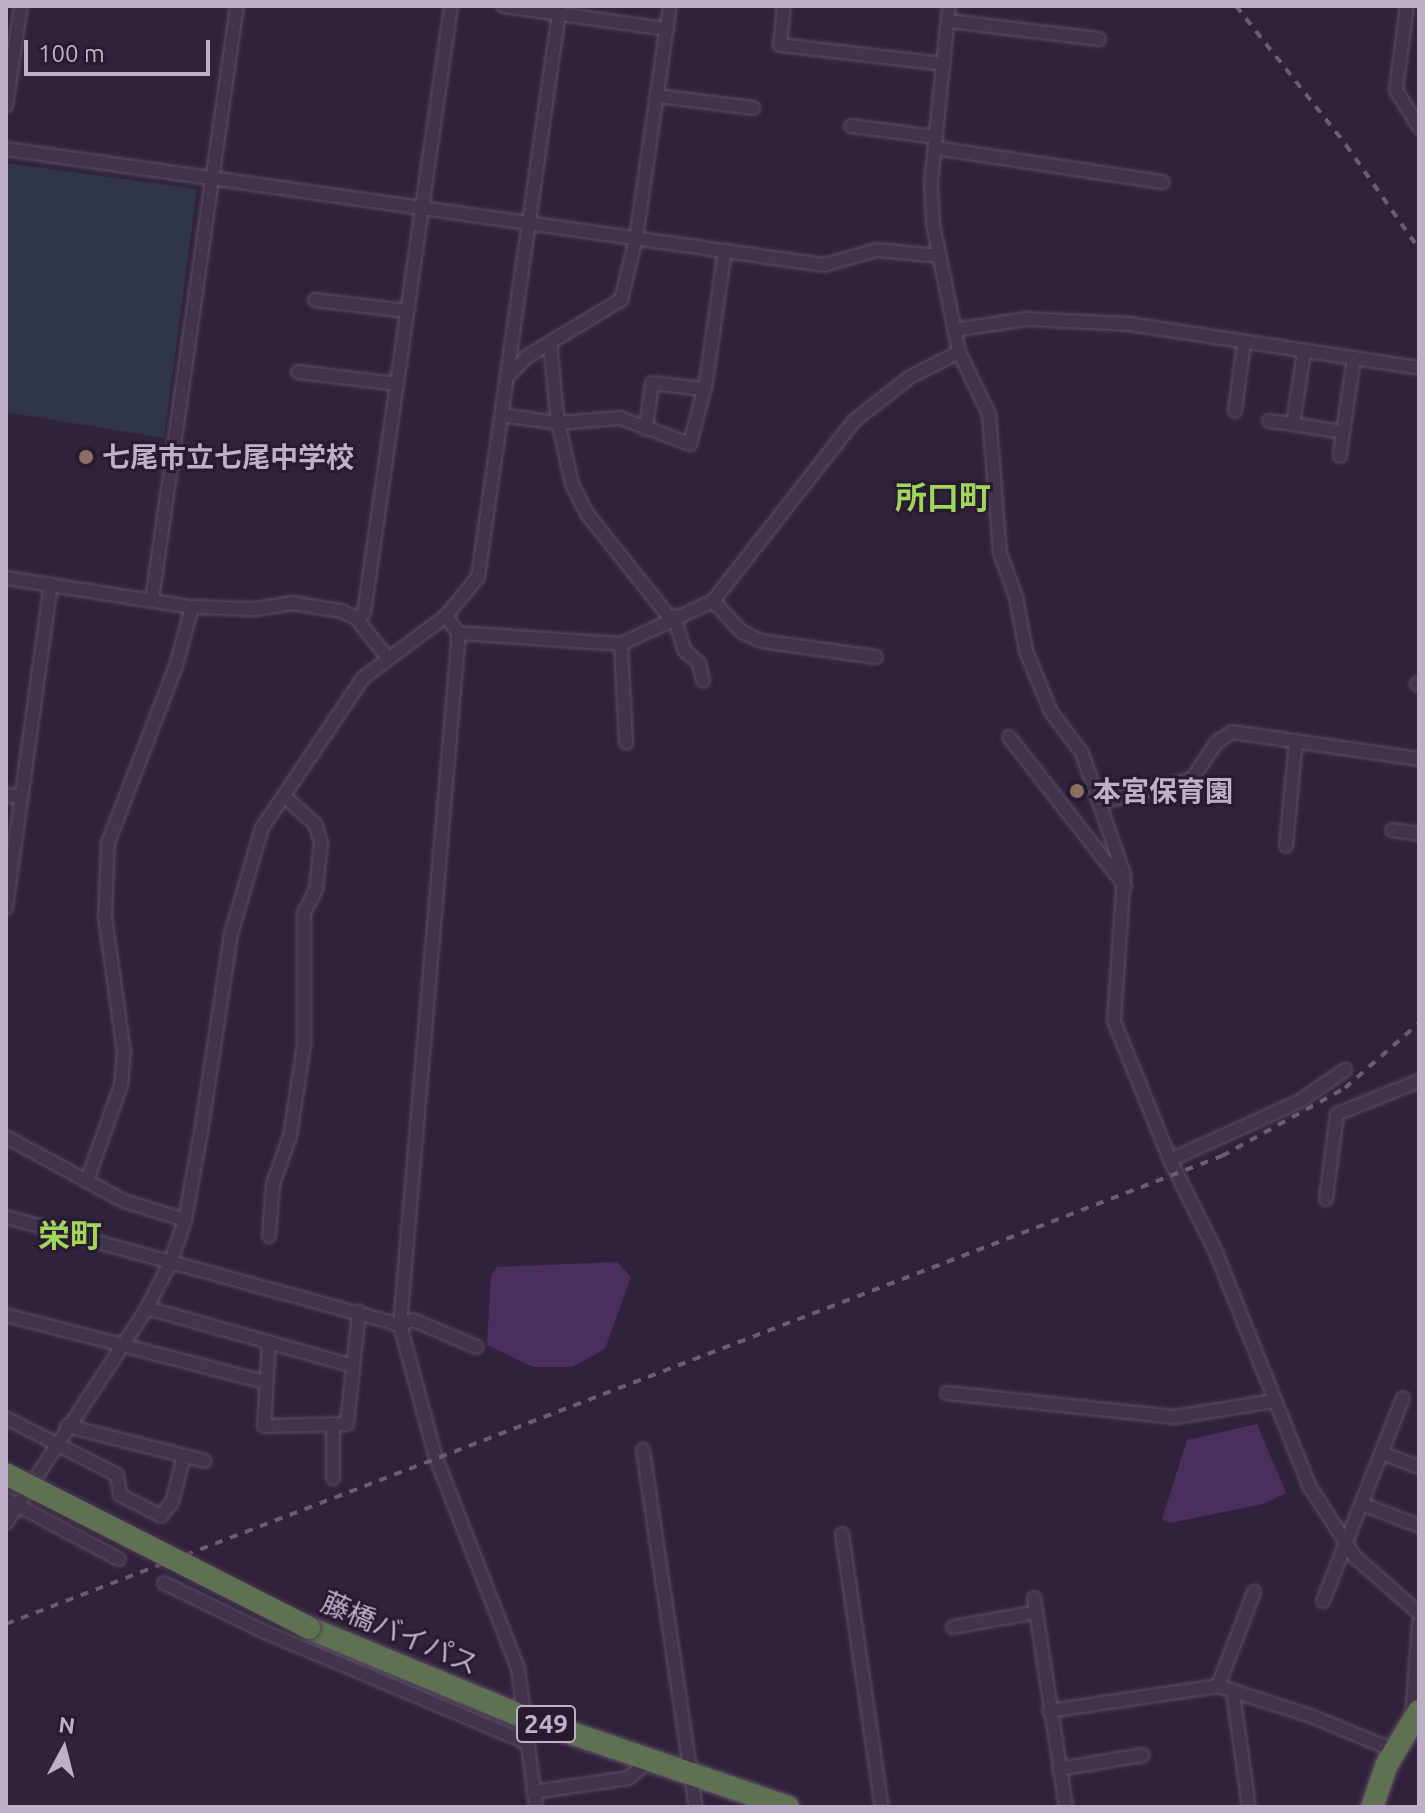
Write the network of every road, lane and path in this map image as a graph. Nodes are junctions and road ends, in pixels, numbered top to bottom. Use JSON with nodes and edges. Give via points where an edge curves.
{"nodes":[{"id":1,"x":21,"y":6,"type":"edge"},
{"id":2,"x":237,"y":6,"type":"edge"},
{"id":3,"x":451,"y":6,"type":"edge"},
{"id":4,"x":503,"y":6,"type":"edge"},
{"id":5,"x":670,"y":6,"type":"edge"},
{"id":6,"x":784,"y":6,"type":"edge"},
{"id":7,"x":949,"y":6,"type":"edge"},
{"id":8,"x":1407,"y":6,"type":"edge"},
{"id":9,"x":560,"y":10,"type":"edge"},
{"id":10,"x":948,"y":21,"type":"junction"},
{"id":11,"x":667,"y":29,"type":"junction"},
{"id":12,"x":1099,"y":39,"type":"dead end"},
{"id":13,"x":944,"y":64,"type":"junction"},
{"id":14,"x":657,"y":96,"type":"junction"},
{"id":15,"x":6,"y":106,"type":"edge"},
{"id":16,"x":753,"y":108,"type":"dead end"},
{"id":17,"x":851,"y":126,"type":"dead end"},
{"id":18,"x":1419,"y":127,"type":"edge"},
{"id":19,"x":936,"y":142,"type":"junction"},
{"id":20,"x":6,"y":149,"type":"edge"},
{"id":21,"x":213,"y":178,"type":"junction"},
{"id":22,"x":1162,"y":182,"type":"dead end"},
{"id":23,"x":422,"y":207,"type":"junction"},
{"id":24,"x":530,"y":222,"type":"junction"},
{"id":25,"x":636,"y":238,"type":"junction"},
{"id":26,"x":725,"y":250,"type":"junction"},
{"id":27,"x":940,"y":256,"type":"junction"},
{"id":28,"x":315,"y":300,"type":"dead end"},
{"id":29,"x":406,"y":311,"type":"junction"},
{"id":30,"x":954,"y":330,"type":"junction"},
{"id":31,"x":550,"y":342,"type":"junction"},
{"id":32,"x":1244,"y":343,"type":"junction"},
{"id":33,"x":959,"y":352,"type":"junction"},
{"id":34,"x":1304,"y":352,"type":"junction"},
{"id":35,"x":1354,"y":358,"type":"junction"},
{"id":36,"x":1419,"y":368,"type":"edge"},
{"id":37,"x":298,"y":372,"type":"dead end"},
{"id":38,"x":508,"y":376,"type":"junction"},
{"id":39,"x":397,"y":384,"type":"junction"},
{"id":40,"x":705,"y":389,"type":"junction"},
{"id":41,"x":1235,"y":411,"type":"dead end"},
{"id":42,"x":501,"y":415,"type":"junction"},
{"id":43,"x":1269,"y":421,"type":"dead end"},
{"id":44,"x":558,"y":423,"type":"junction"},
{"id":45,"x":1293,"y":424,"type":"junction"},
{"id":46,"x":646,"y":429,"type":"junction"},
{"id":47,"x":1343,"y":432,"type":"junction"},
{"id":48,"x":1340,"y":456,"type":"dead end"},
{"id":49,"x":6,"y":578,"type":"edge"},
{"id":50,"x":51,"y":584,"type":"junction"},
{"id":51,"x":152,"y":600,"type":"junction"},
{"id":52,"x":713,"y":601,"type":"junction"},
{"id":53,"x":192,"y":607,"type":"junction"},
{"id":54,"x":446,"y":616,"type":"junction"},
{"id":55,"x":672,"y":617,"type":"junction"},
{"id":56,"x":356,"y":618,"type":"junction"},
{"id":57,"x":458,"y":633,"type":"junction"},
{"id":58,"x":621,"y":644,"type":"junction"},
{"id":59,"x":387,"y":657,"type":"junction"},
{"id":60,"x":876,"y":657,"type":"dead end"},
{"id":61,"x":703,"y":681,"type":"dead end"},
{"id":62,"x":1009,"y":737,"type":"dead end"},
{"id":63,"x":1296,"y":741,"type":"junction"},
{"id":64,"x":626,"y":743,"type":"dead end"},
{"id":65,"x":1419,"y":759,"type":"edge"},
{"id":66,"x":6,"y":795,"type":"edge"},
{"id":67,"x":284,"y":796,"type":"junction"},
{"id":68,"x":22,"y":797,"type":"junction"},
{"id":69,"x":1102,"y":802,"type":"junction"},
{"id":70,"x":1392,"y":830,"type":"dead end"},
{"id":71,"x":1419,"y":834,"type":"edge"},
{"id":72,"x":1286,"y":846,"type":"dead end"},
{"id":73,"x":1127,"y":889,"type":"junction"},
{"id":74,"x":6,"y":908,"type":"edge"},
{"id":75,"x":1345,"y":1070,"type":"dead end"},
{"id":76,"x":1419,"y":1081,"type":"edge"},
{"id":77,"x":6,"y":1137,"type":"edge"},
{"id":78,"x":1170,"y":1160,"type":"junction"},
{"id":79,"x":87,"y":1181,"type":"junction"},
{"id":80,"x":1326,"y":1199,"type":"dead end"},
{"id":81,"x":6,"y":1217,"type":"edge"},
{"id":82,"x":185,"y":1220,"type":"junction"},
{"id":83,"x":269,"y":1236,"type":"dead end"},
{"id":84,"x":171,"y":1261,"type":"junction"},
{"id":85,"x":147,"y":1308,"type":"junction"},
{"id":86,"x":359,"y":1312,"type":"junction"},
{"id":87,"x":6,"y":1315,"type":"edge"},
{"id":88,"x":400,"y":1325,"type":"junction"},
{"id":89,"x":269,"y":1342,"type":"junction"},
{"id":90,"x":123,"y":1345,"type":"junction"},
{"id":91,"x":477,"y":1347,"type":"dead end"},
{"id":92,"x":353,"y":1366,"type":"junction"},
{"id":93,"x":266,"y":1382,"type":"junction"},
{"id":94,"x":947,"y":1393,"type":"dead end"},
{"id":95,"x":1403,"y":1398,"type":"dead end"},
{"id":96,"x":1274,"y":1401,"type":"junction"},
{"id":97,"x":6,"y":1418,"type":"edge"},
{"id":98,"x":333,"y":1424,"type":"junction"},
{"id":99,"x":67,"y":1426,"type":"junction"},
{"id":100,"x":54,"y":1443,"type":"junction"},
{"id":101,"x":643,"y":1450,"type":"dead end"},
{"id":102,"x":1382,"y":1453,"type":"junction"},
{"id":103,"x":184,"y":1456,"type":"junction"},
{"id":104,"x":205,"y":1461,"type":"dead end"},
{"id":105,"x":1419,"y":1467,"type":"edge"},
{"id":106,"x":6,"y":1474,"type":"edge"},
{"id":107,"x":333,"y":1478,"type":"dead end"},
{"id":108,"x":11,"y":1502,"type":"edge"},
{"id":109,"x":1362,"y":1504,"type":"junction"},
{"id":110,"x":6,"y":1523,"type":"edge"},
{"id":111,"x":1419,"y":1526,"type":"edge"},
{"id":112,"x":842,"y":1534,"type":"dead end"},
{"id":113,"x":1345,"y":1545,"type":"junction"},
{"id":114,"x":119,"y":1559,"type":"dead end"},
{"id":115,"x":164,"y":1583,"type":"dead end"},
{"id":116,"x":1254,"y":1592,"type":"dead end"},
{"id":117,"x":1034,"y":1598,"type":"dead end"},
{"id":118,"x":1323,"y":1601,"type":"dead end"},
{"id":119,"x":1036,"y":1612,"type":"junction"},
{"id":120,"x":1419,"y":1613,"type":"edge"},
{"id":121,"x":1419,"y":1623,"type":"edge"},
{"id":122,"x":953,"y":1627,"type":"dead end"},
{"id":123,"x":1218,"y":1686,"type":"junction"},
{"id":124,"x":1233,"y":1692,"type":"junction"},
{"id":125,"x":1049,"y":1711,"type":"junction"},
{"id":126,"x":521,"y":1716,"type":"junction"},
{"id":127,"x":1415,"y":1717,"type":"edge"},
{"id":128,"x":525,"y":1742,"type":"junction"},
{"id":129,"x":1396,"y":1751,"type":"junction"},
{"id":130,"x":1143,"y":1755,"type":"dead end"},
{"id":131,"x":648,"y":1761,"type":"junction"},
{"id":132,"x":1059,"y":1769,"type":"junction"},
{"id":133,"x":691,"y":1775,"type":"junction"},
{"id":134,"x":533,"y":1792,"type":"junction"},
{"id":135,"x":536,"y":1807,"type":"edge"},
{"id":136,"x":696,"y":1807,"type":"edge"},
{"id":137,"x":788,"y":1807,"type":"edge"},
{"id":138,"x":882,"y":1807,"type":"edge"},
{"id":139,"x":1066,"y":1807,"type":"edge"},
{"id":140,"x":1249,"y":1807,"type":"edge"},
{"id":141,"x":1372,"y":1807,"type":"edge"},
{"id":142,"x":1386,"y":1807,"type":"edge"}],
"edges":[{"from":1,"to":15,"type":"street"},
{"from":2,"to":21,"type":"street"},
{"from":3,"to":23,"type":"street"},
{"from":4,"to":9,"type":"street"},
{"from":5,"to":11,"type":"street"},
{"from":6,"to":13,"type":"street","via":[[780,45]]},
{"from":7,"to":10,"type":"street"},
{"from":8,"to":18,"type":"street","via":[[1396,90]]},
{"from":9,"to":11,"type":"street"},
{"from":9,"to":24,"type":"street"},
{"from":10,"to":12,"type":"street"},
{"from":10,"to":13,"type":"street"},
{"from":11,"to":14,"type":"street"},
{"from":13,"to":19,"type":"street"},
{"from":14,"to":16,"type":"street"},
{"from":14,"to":25,"type":"street"},
{"from":17,"to":19,"type":"street"},
{"from":19,"to":22,"type":"street"},
{"from":19,"to":27,"type":"street","via":[[931,184]]},
{"from":20,"to":21,"type":"street"},
{"from":21,"to":23,"type":"street"},
{"from":21,"to":51,"type":"street"},
{"from":23,"to":24,"type":"street"},
{"from":23,"to":29,"type":"street"},
{"from":24,"to":25,"type":"street"},
{"from":24,"to":38,"type":"street"},
{"from":25,"to":26,"type":"street"},
{"from":25,"to":31,"type":"street","via":[[621,300]]},
{"from":26,"to":27,"type":"street","via":[[832,265],[877,250]]},
{"from":26,"to":40,"type":"street"},
{"from":27,"to":30,"type":"street"},
{"from":28,"to":29,"type":"street"},
{"from":29,"to":39,"type":"street"},
{"from":30,"to":32,"type":"street","via":[[1026,319],[1074,320]]},
{"from":30,"to":33,"type":"street"},
{"from":31,"to":38,"type":"street"},
{"from":31,"to":44,"type":"street"},
{"from":32,"to":34,"type":"street"},
{"from":32,"to":41,"type":"street"},
{"from":33,"to":52,"type":"street","via":[[910,377],[854,421]]},
{"from":33,"to":69,"type":"street","via":[[989,414],[1000,553],[1016,597],[1026,651],[1041,693],[1082,753]]},
{"from":34,"to":35,"type":"street"},
{"from":34,"to":45,"type":"street"},
{"from":35,"to":36,"type":"street"},
{"from":35,"to":47,"type":"street"},
{"from":37,"to":39,"type":"street"},
{"from":38,"to":42,"type":"street"},
{"from":39,"to":56,"type":"street","via":[[364,613]]},
{"from":40,"to":46,"type":"street","via":[[652,383]]},
{"from":40,"to":46,"type":"street","via":[[690,444]]},
{"from":42,"to":44,"type":"street"},
{"from":42,"to":54,"type":"street","via":[[478,577]]},
{"from":43,"to":45,"type":"street"},
{"from":44,"to":46,"type":"street","via":[[606,417]]},
{"from":44,"to":55,"type":"street","via":[[572,484],[588,515]]},
{"from":45,"to":47,"type":"street"},
{"from":47,"to":48,"type":"street"},
{"from":49,"to":50,"type":"street"},
{"from":50,"to":51,"type":"street"},
{"from":50,"to":68,"type":"street"},
{"from":51,"to":53,"type":"street"},
{"from":52,"to":55,"type":"street"},
{"from":52,"to":60,"type":"street","via":[[742,632],[761,641]]},
{"from":53,"to":56,"type":"street","via":[[255,609],[292,603]]},
{"from":53,"to":79,"type":"street","via":[[176,666],[108,843],[105,916],[124,1053],[121,1085]]},
{"from":54,"to":57,"type":"street"},
{"from":54,"to":59,"type":"street"},
{"from":55,"to":58,"type":"street"},
{"from":55,"to":61,"type":"street","via":[[685,651],[699,663]]},
{"from":56,"to":59,"type":"street"},
{"from":57,"to":58,"type":"street"},
{"from":57,"to":88,"type":"street"},
{"from":58,"to":64,"type":"street"},
{"from":59,"to":67,"type":"street","via":[[363,678]]},
{"from":62,"to":73,"type":"street"},
{"from":63,"to":65,"type":"street"},
{"from":63,"to":69,"type":"street","via":[[1232,732],[1216,743],[1192,779]]},
{"from":63,"to":72,"type":"street"},
{"from":66,"to":68,"type":"street"},
{"from":67,"to":82,"type":"street","via":[[262,828],[231,934]]},
{"from":67,"to":83,"type":"street","via":[[316,825],[321,843],[316,889],[304,913],[304,1044],[290,1136],[273,1184]]},
{"from":68,"to":74,"type":"street"},
{"from":69,"to":73,"type":"street"},
{"from":70,"to":71,"type":"street"},
{"from":73,"to":78,"type":"street","via":[[1113,990],[1114,1021]]},
{"from":75,"to":78,"type":"street","via":[[1300,1101]]},
{"from":76,"to":80,"type":"street","via":[[1337,1114]]},
{"from":77,"to":79,"type":"street"},
{"from":78,"to":96,"type":"street","via":[[1215,1250]]},
{"from":79,"to":82,"type":"street","via":[[124,1201]]},
{"from":81,"to":84,"type":"street"},
{"from":82,"to":84,"type":"street"},
{"from":84,"to":85,"type":"street"},
{"from":84,"to":86,"type":"street"},
{"from":85,"to":89,"type":"street"},
{"from":85,"to":90,"type":"street"},
{"from":86,"to":88,"type":"street"},
{"from":86,"to":92,"type":"street"},
{"from":87,"to":90,"type":"street"},
{"from":88,"to":91,"type":"street","via":[[413,1320]]},
{"from":88,"to":126,"type":"street","via":[[436,1458],[518,1668]]},
{"from":89,"to":92,"type":"street"},
{"from":89,"to":93,"type":"street"},
{"from":90,"to":93,"type":"street"},
{"from":90,"to":99,"type":"street"},
{"from":92,"to":98,"type":"street","via":[[347,1424]]},
{"from":93,"to":98,"type":"street","via":[[264,1426]]},
{"from":94,"to":96,"type":"street","via":[[1175,1417]]},
{"from":95,"to":102,"type":"street"},
{"from":96,"to":113,"type":"street","via":[[1310,1487]]},
{"from":97,"to":100,"type":"street"},
{"from":98,"to":107,"type":"street"},
{"from":99,"to":100,"type":"street"},
{"from":99,"to":103,"type":"street"},
{"from":100,"to":103,"type":"street","via":[[117,1475],[120,1495],[161,1516],[172,1502]]},
{"from":100,"to":108,"type":"street"},
{"from":101,"to":133,"type":"street"},
{"from":102,"to":105,"type":"street"},
{"from":102,"to":109,"type":"street"},
{"from":103,"to":104,"type":"street"},
{"from":106,"to":126,"type":"highway","name":"藤橋バイパス","number":"249","bridge":true,"via":[[309,1628]]},
{"from":108,"to":110,"type":"street"},
{"from":108,"to":114,"type":"street"},
{"from":109,"to":111,"type":"street"},
{"from":109,"to":113,"type":"street"},
{"from":112,"to":138,"type":"street"},
{"from":113,"to":118,"type":"street"},
{"from":113,"to":120,"type":"street"},
{"from":115,"to":128,"type":"street","via":[[265,1632]]},
{"from":116,"to":123,"type":"street"},
{"from":117,"to":119,"type":"street"},
{"from":119,"to":122,"type":"street"},
{"from":119,"to":125,"type":"street"},
{"from":121,"to":127,"type":"street"},
{"from":123,"to":124,"type":"street"},
{"from":123,"to":125,"type":"street"},
{"from":124,"to":129,"type":"street"},
{"from":124,"to":140,"type":"street"},
{"from":125,"to":132,"type":"street"},
{"from":126,"to":128,"type":"street"},
{"from":126,"to":131,"type":"highway","name":"藤橋バイパス","number":"249"},
{"from":127,"to":129,"type":"highway"},
{"from":128,"to":134,"type":"street"},
{"from":129,"to":141,"type":"highway"},
{"from":129,"to":142,"type":"highway"},
{"from":130,"to":132,"type":"street"},
{"from":131,"to":133,"type":"highway","name":"藤橋バイパス","number":"249"},
{"from":131,"to":134,"type":"street","via":[[629,1778]]},
{"from":132,"to":139,"type":"street"},
{"from":133,"to":136,"type":"street"},
{"from":133,"to":137,"type":"highway","name":"藤橋バイパス","number":"249"},
{"from":134,"to":135,"type":"street"}]}
